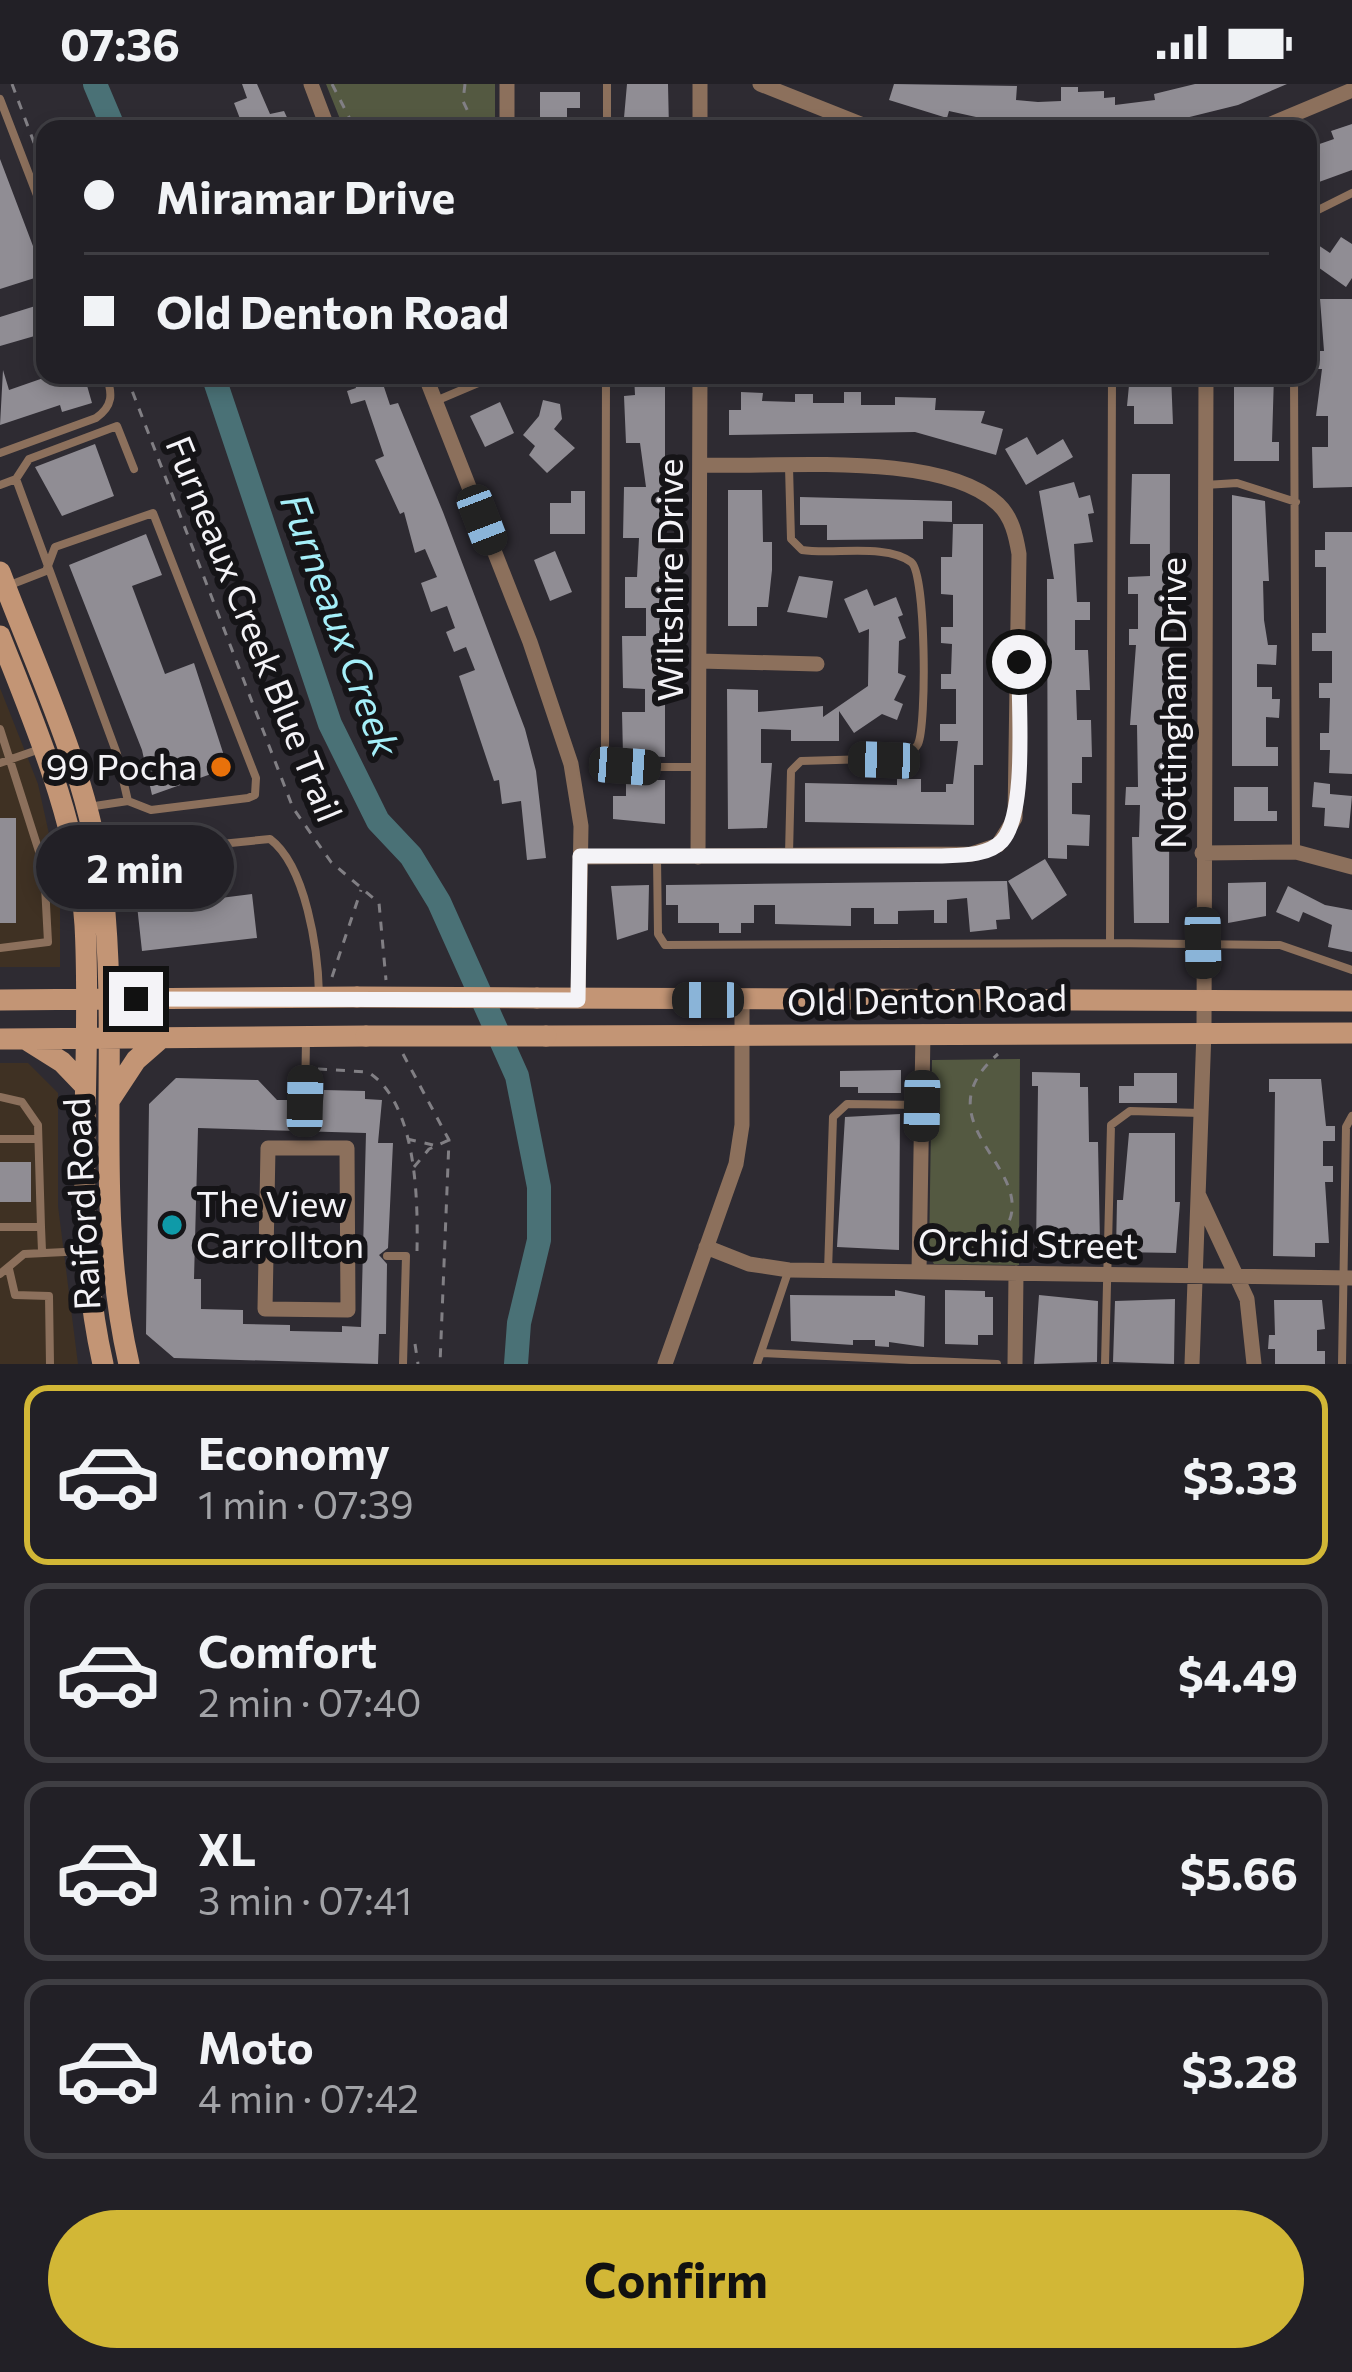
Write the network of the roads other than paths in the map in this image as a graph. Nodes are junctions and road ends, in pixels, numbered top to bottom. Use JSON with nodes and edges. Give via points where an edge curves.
{"nodes":[{"id":1,"x":310,"y":84,"type":"edge"},
{"id":2,"x":507,"y":84,"type":"edge"},
{"id":3,"x":607,"y":84,"type":"edge"},
{"id":4,"x":700,"y":84,"type":"edge"},
{"id":5,"x":760,"y":84,"type":"edge"},
{"id":6,"x":1352,"y":90,"type":"edge"},
{"id":7,"x":0,"y":99,"type":"edge"},
{"id":8,"x":324,"y":120,"type":"edge"},
{"id":9,"x":506,"y":120,"type":"edge"},
{"id":10,"x":607,"y":120,"type":"edge"},
{"id":11,"x":700,"y":120,"type":"edge"},
{"id":12,"x":850,"y":120,"type":"edge"},
{"id":13,"x":1280,"y":120,"type":"edge"},
{"id":14,"x":36,"y":193,"type":"edge"},
{"id":15,"x":1352,"y":193,"type":"edge"},
{"id":16,"x":1317,"y":210,"type":"edge"},
{"id":17,"x":108,"y":384,"type":"edge"},
{"id":18,"x":428,"y":384,"type":"edge"},
{"id":19,"x":476,"y":384,"type":"edge"},
{"id":20,"x":606,"y":384,"type":"edge"},
{"id":21,"x":700,"y":384,"type":"edge"},
{"id":22,"x":1112,"y":384,"type":"edge"},
{"id":23,"x":1206,"y":384,"type":"edge"},
{"id":24,"x":1294,"y":384,"type":"edge"},
{"id":25,"x":435,"y":401,"type":"junction"},
{"id":26,"x":0,"y":453,"type":"edge"},
{"id":27,"x":700,"y":465,"type":"junction"},
{"id":28,"x":789,"y":467,"type":"junction"},
{"id":29,"x":134,"y":470,"type":"dead end"},
{"id":30,"x":16,"y":479,"type":"junction"},
{"id":31,"x":1205,"y":484,"type":"junction"},
{"id":32,"x":0,"y":485,"type":"edge"},
{"id":33,"x":1296,"y":502,"type":"junction"},
{"id":34,"x":46,"y":572,"type":"junction"},
{"id":35,"x":2,"y":582,"type":"edge"},
{"id":36,"x":0,"y":637,"type":"edge"},
{"id":37,"x":700,"y":661,"type":"junction"},
{"id":38,"x":817,"y":664,"type":"dead end"},
{"id":39,"x":0,"y":729,"type":"edge"},
{"id":40,"x":44,"y":748,"type":"junction"},
{"id":41,"x":13,"y":760,"type":"junction"},
{"id":42,"x":0,"y":763,"type":"edge"},
{"id":43,"x":699,"y":767,"type":"junction"},
{"id":44,"x":128,"y":802,"type":"junction"},
{"id":45,"x":87,"y":807,"type":"junction"},
{"id":46,"x":1296,"y":852,"type":"junction"},
{"id":47,"x":1202,"y":853,"type":"junction"},
{"id":48,"x":98,"y":856,"type":"junction"},
{"id":49,"x":580,"y":856,"type":"junction"},
{"id":50,"x":698,"y":856,"type":"junction"},
{"id":51,"x":789,"y":856,"type":"junction"},
{"id":52,"x":657,"y":857,"type":"junction"},
{"id":53,"x":1352,"y":868,"type":"edge"},
{"id":54,"x":1110,"y":943,"type":"junction"},
{"id":55,"x":1203,"y":943,"type":"junction"},
{"id":56,"x":0,"y":948,"type":"edge"},
{"id":57,"x":1352,"y":970,"type":"edge"},
{"id":58,"x":319,"y":998,"type":"junction"},
{"id":59,"x":98,"y":999,"type":"junction"},
{"id":60,"x":0,"y":1000,"type":"edge"},
{"id":61,"x":578,"y":1000,"type":"junction"},
{"id":62,"x":742,"y":1000,"type":"junction"},
{"id":63,"x":1204,"y":1000,"type":"junction"},
{"id":64,"x":1352,"y":1001,"type":"edge"},
{"id":65,"x":1204,"y":1031,"type":"junction"},
{"id":66,"x":923,"y":1032,"type":"junction"},
{"id":67,"x":1352,"y":1033,"type":"edge"},
{"id":68,"x":742,"y":1037,"type":"junction"},
{"id":69,"x":306,"y":1038,"type":"junction"},
{"id":70,"x":0,"y":1039,"type":"edge"},
{"id":71,"x":26,"y":1039,"type":"junction"},
{"id":72,"x":98,"y":1039,"type":"junction"},
{"id":73,"x":160,"y":1039,"type":"junction"},
{"id":74,"x":86,"y":1086,"type":"junction"},
{"id":75,"x":0,"y":1097,"type":"edge"},
{"id":76,"x":109,"y":1101,"type":"junction"},
{"id":77,"x":305,"y":1101,"type":"dead end"},
{"id":78,"x":922,"y":1106,"type":"junction"},
{"id":79,"x":1201,"y":1113,"type":"junction"},
{"id":80,"x":1352,"y":1116,"type":"edge"},
{"id":81,"x":0,"y":1139,"type":"edge"},
{"id":82,"x":38,"y":1139,"type":"junction"},
{"id":83,"x":330,"y":1148,"type":"joint"},
{"id":84,"x":1196,"y":1188,"type":"junction"},
{"id":85,"x":0,"y":1227,"type":"edge"},
{"id":86,"x":41,"y":1227,"type":"junction"},
{"id":87,"x":706,"y":1247,"type":"junction"},
{"id":88,"x":42,"y":1251,"type":"junction"},
{"id":89,"x":86,"y":1251,"type":"junction"},
{"id":90,"x":387,"y":1256,"type":"dead end"},
{"id":91,"x":789,"y":1270,"type":"junction"},
{"id":92,"x":828,"y":1271,"type":"junction"},
{"id":93,"x":5,"y":1272,"type":"edge"},
{"id":94,"x":919,"y":1273,"type":"junction"},
{"id":95,"x":1016,"y":1274,"type":"junction"},
{"id":96,"x":1106,"y":1275,"type":"junction"},
{"id":97,"x":1193,"y":1276,"type":"junction"},
{"id":98,"x":1237,"y":1277,"type":"junction"},
{"id":99,"x":1348,"y":1278,"type":"edge"},
{"id":100,"x":759,"y":1359,"type":"edge"},
{"id":101,"x":923,"y":1363,"type":"edge"},
{"id":102,"x":50,"y":1364,"type":"edge"},
{"id":103,"x":103,"y":1364,"type":"edge"},
{"id":104,"x":129,"y":1364,"type":"edge"},
{"id":105,"x":403,"y":1364,"type":"edge"},
{"id":106,"x":665,"y":1364,"type":"edge"},
{"id":107,"x":997,"y":1364,"type":"edge"},
{"id":108,"x":1015,"y":1364,"type":"edge"},
{"id":109,"x":1105,"y":1364,"type":"edge"},
{"id":110,"x":1192,"y":1364,"type":"edge"},
{"id":111,"x":1254,"y":1364,"type":"edge"},
{"id":112,"x":1342,"y":1364,"type":"edge"}],
"edges":[{"from":1,"to":8,"type":"street"},
{"from":2,"to":9,"type":"street"},
{"from":3,"to":10,"type":"lane"},
{"from":4,"to":11,"type":"street"},
{"from":5,"to":12,"type":"street"},
{"from":6,"to":13,"type":"street"},
{"from":7,"to":14,"type":"lane"},
{"from":15,"to":16,"type":"lane"},
{"from":17,"to":26,"type":"lane","via":[[107,410],[96,418]]},
{"from":18,"to":25,"type":"street"},
{"from":19,"to":25,"type":"lane"},
{"from":20,"to":43,"type":"lane","via":[[605,751],[625,766]]},
{"from":21,"to":27,"type":"street","name":"Wiltshire Drive"},
{"from":22,"to":54,"type":"lane"},
{"from":23,"to":31,"type":"street","name":"Nottingham Drive"},
{"from":24,"to":33,"type":"lane"},
{"from":25,"to":49,"type":"street","via":[[571,764]]},
{"from":27,"to":28,"type":"street"},
{"from":27,"to":37,"type":"street","name":"Wiltshire Drive"},
{"from":28,"to":51,"type":"lane","via":[[791,539],[802,550],[894,554],[914,564],[922,634],[917,744],[905,758],[801,761],[791,771]]},
{"from":28,"to":51,"type":"street","via":[[955,478],[997,502],[1019,554],[1017,800],[1006,837],[971,854]]},
{"from":29,"to":30,"type":"lane","via":[[117,426],[28,459]]},
{"from":30,"to":32,"type":"lane"},
{"from":30,"to":34,"type":"lane"},
{"from":31,"to":33,"type":"lane","via":[[1237,483]]},
{"from":31,"to":47,"type":"street","name":"Nottingham Drive"},
{"from":33,"to":46,"type":"lane"},
{"from":34,"to":35,"type":"lane"},
{"from":34,"to":44,"type":"lane"},
{"from":34,"to":44,"type":"lane","via":[[55,547],[153,513],[256,778],[248,798],[151,810]]},
{"from":35,"to":45,"type":"main road"},
{"from":36,"to":40,"type":"main road"},
{"from":37,"to":38,"type":"street"},
{"from":37,"to":43,"type":"street","name":"Wiltshire Drive"},
{"from":39,"to":41,"type":"lane"},
{"from":40,"to":41,"type":"lane"},
{"from":40,"to":59,"type":"main road","via":[[76,865]]},
{"from":41,"to":42,"type":"lane"},
{"from":41,"to":56,"type":"lane","via":[[44,867],[48,942]]},
{"from":43,"to":50,"type":"street","name":"Wiltshire Drive"},
{"from":44,"to":45,"type":"lane"},
{"from":45,"to":48,"type":"main road"},
{"from":46,"to":47,"type":"street"},
{"from":46,"to":53,"type":"street"},
{"from":47,"to":55,"type":"street","name":"Nottingham Drive"},
{"from":48,"to":58,"type":"lane","via":[[270,839],[285,850],[318,946]]},
{"from":48,"to":59,"type":"main road"},
{"from":49,"to":52,"type":"street"},
{"from":49,"to":61,"type":"street"},
{"from":50,"to":51,"type":"street"},
{"from":50,"to":52,"type":"street"},
{"from":52,"to":54,"type":"lane","via":[[665,945]]},
{"from":54,"to":55,"type":"lane"},
{"from":55,"to":57,"type":"lane","via":[[1280,945]]},
{"from":55,"to":63,"type":"street","name":"Nottingham Drive"},
{"from":58,"to":59,"type":"main road","name":"Old Denton Road"},
{"from":58,"to":61,"type":"main road","name":"Old Denton Road","bridge":true},
{"from":59,"to":60,"type":"main road","name":"Old Denton Road"},
{"from":59,"to":72,"type":"main road"},
{"from":61,"to":62,"type":"main road","name":"Old Denton Road"},
{"from":62,"to":63,"type":"main road","name":"Old Denton Road"},
{"from":62,"to":68,"type":"street"},
{"from":63,"to":64,"type":"main road","name":"Old Denton Road"},
{"from":63,"to":65,"type":"street","name":"Nottingham Drive"},
{"from":65,"to":66,"type":"main road","name":"Old Denton Road"},
{"from":65,"to":67,"type":"main road","name":"Old Denton Road"},
{"from":65,"to":79,"type":"street","name":"Nottingham Drive"},
{"from":66,"to":68,"type":"main road","name":"Old Denton Road"},
{"from":66,"to":78,"type":"street"},
{"from":68,"to":69,"type":"main road","name":"Old Denton Road","bridge":true},
{"from":68,"to":87,"type":"street","via":[[739,1148]]},
{"from":69,"to":73,"type":"main road","name":"Old Denton Road"},
{"from":69,"to":77,"type":"lane"},
{"from":70,"to":71,"type":"main road","name":"Old Denton Road"},
{"from":71,"to":72,"type":"main road","name":"Old Denton Road"},
{"from":71,"to":74,"type":"main road"},
{"from":72,"to":73,"type":"main road","name":"Old Denton Road"},
{"from":72,"to":74,"type":"main road","name":"Raiford Road"},
{"from":72,"to":76,"type":"main road","name":"Raiford Road"},
{"from":73,"to":76,"type":"main road"},
{"from":74,"to":89,"type":"main road","name":"Raiford Road"},
{"from":75,"to":82,"type":"lane","via":[[32,1111]]},
{"from":76,"to":104,"type":"main road","name":"Raiford Road","via":[[111,1242]]},
{"from":78,"to":92,"type":"lane","via":[[847,1104],[833,1118]]},
{"from":78,"to":94,"type":"street"},
{"from":79,"to":84,"type":"street","name":"Nottingham Drive"},
{"from":79,"to":96,"type":"lane","via":[[1130,1111],[1111,1125]]},
{"from":80,"to":99,"type":"lane"},
{"from":81,"to":82,"type":"lane"},
{"from":82,"to":86,"type":"lane"},
{"from":83,"to":83,"type":"street","via":[[268,1148],[266,1310],[348,1310],[347,1148]]},
{"from":84,"to":97,"type":"street","name":"Nottingham Drive"},
{"from":84,"to":98,"type":"street"},
{"from":85,"to":86,"type":"lane"},
{"from":86,"to":88,"type":"lane"},
{"from":87,"to":91,"type":"street","name":"Orchid Street"},
{"from":87,"to":106,"type":"street"},
{"from":88,"to":89,"type":"lane"},
{"from":88,"to":93,"type":"lane","via":[[23,1254]]},
{"from":89,"to":103,"type":"main road","name":"Raiford Road"},
{"from":90,"to":105,"type":"lane","via":[[406,1256]]},
{"from":91,"to":92,"type":"street","name":"Orchid Street"},
{"from":91,"to":100,"type":"lane"},
{"from":92,"to":94,"type":"street","name":"Orchid Street"},
{"from":93,"to":102,"type":"lane","via":[[15,1295],[49,1296]]},
{"from":94,"to":95,"type":"street","name":"Orchid Street"},
{"from":95,"to":96,"type":"street","name":"Orchid Street"},
{"from":95,"to":108,"type":"street"},
{"from":96,"to":97,"type":"street","name":"Orchid Street"},
{"from":96,"to":109,"type":"lane"},
{"from":97,"to":98,"type":"street","name":"Orchid Street"},
{"from":97,"to":110,"type":"street","name":"Nottingham Drive"},
{"from":98,"to":99,"type":"street","name":"Orchid Street"},
{"from":98,"to":111,"type":"street","via":[[1252,1316]]},
{"from":99,"to":112,"type":"lane"},
{"from":100,"to":101,"type":"lane"},
{"from":101,"to":107,"type":"lane"}]}
